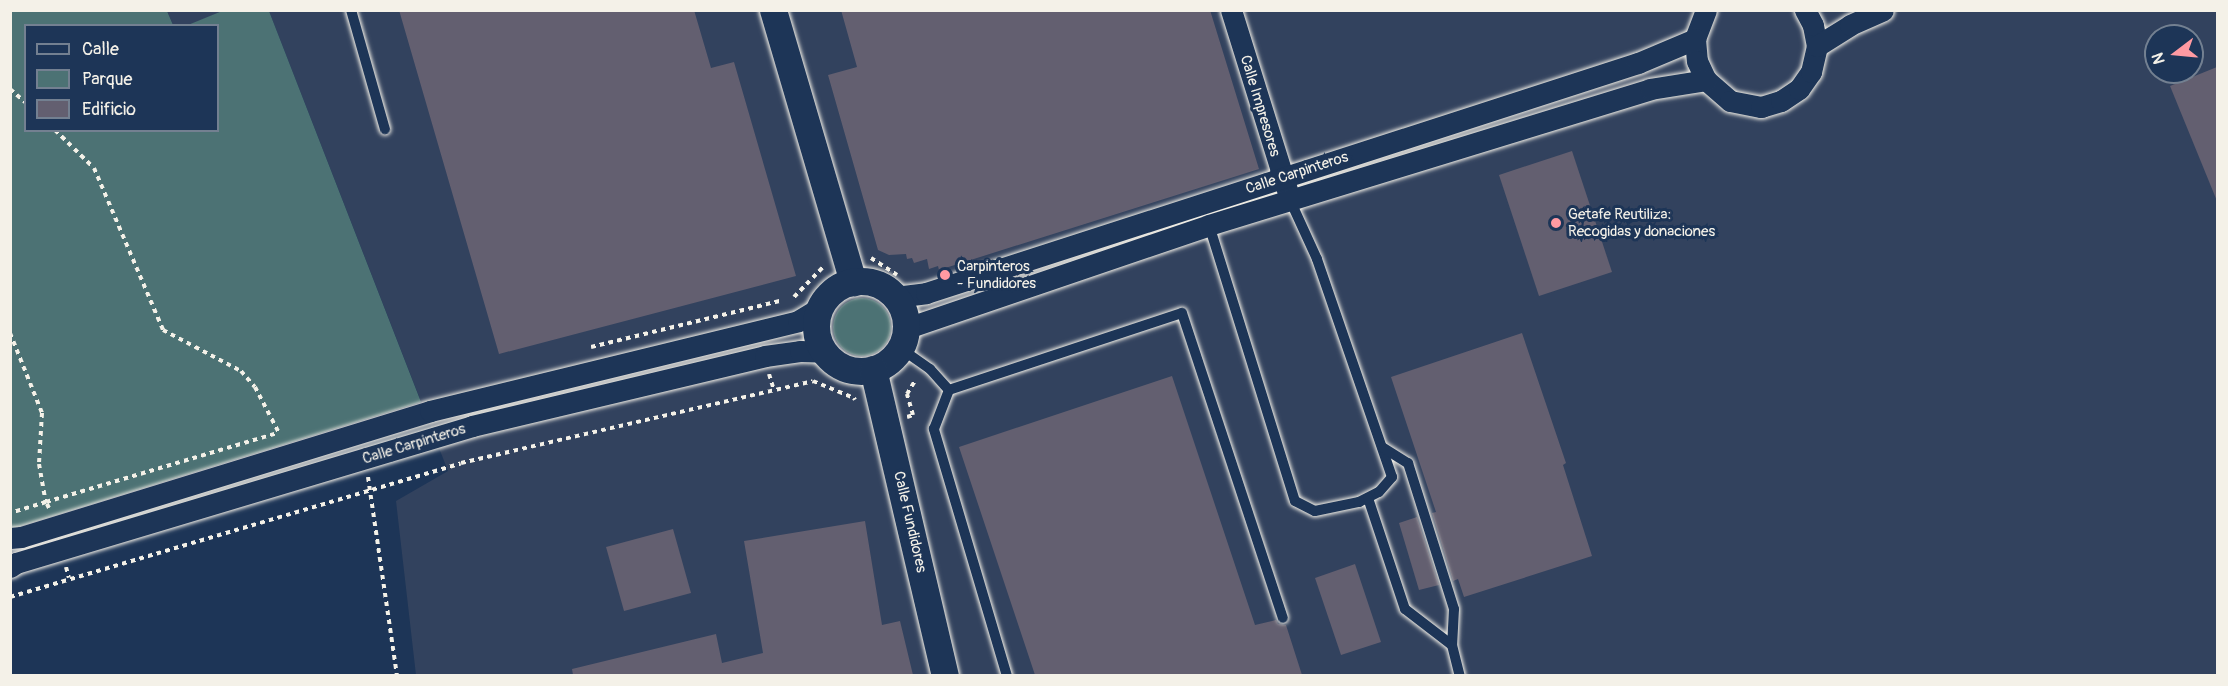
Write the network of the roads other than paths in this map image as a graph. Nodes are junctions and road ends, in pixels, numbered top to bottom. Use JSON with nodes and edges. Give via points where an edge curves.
{"nodes":[{"id":1,"x":351,"y":10,"type":"edge"},
{"id":2,"x":773,"y":10,"type":"edge"},
{"id":3,"x":1231,"y":10,"type":"edge"},
{"id":4,"x":1706,"y":10,"type":"edge"},
{"id":5,"x":1805,"y":10,"type":"edge"},
{"id":6,"x":1883,"y":10,"type":"edge"},
{"id":7,"x":1695,"y":39,"type":"junction"},
{"id":8,"x":1817,"y":46,"type":"junction"},
{"id":9,"x":1706,"y":80,"type":"junction"},
{"id":10,"x":385,"y":129,"type":"dead end"},
{"id":11,"x":1282,"y":178,"type":"junction"},
{"id":12,"x":1290,"y":200,"type":"junction"},
{"id":13,"x":1209,"y":225,"type":"junction"},
{"id":14,"x":853,"y":282,"type":"junction"},
{"id":15,"x":895,"y":297,"type":"junction"},
{"id":16,"x":820,"y":308,"type":"junction"},
{"id":17,"x":904,"y":338,"type":"junction"},
{"id":18,"x":825,"y":352,"type":"junction"},
{"id":19,"x":873,"y":369,"type":"junction"},
{"id":20,"x":949,"y":390,"type":"junction"},
{"id":21,"x":1382,"y":447,"type":"junction"},
{"id":22,"x":1368,"y":498,"type":"junction"},
{"id":23,"x":10,"y":538,"type":"edge"},
{"id":24,"x":16,"y":575,"type":"edge"},
{"id":25,"x":1283,"y":618,"type":"dead end"},
{"id":26,"x":1452,"y":645,"type":"junction"},
{"id":27,"x":945,"y":675,"type":"edge"},
{"id":28,"x":1007,"y":675,"type":"edge"},
{"id":29,"x":1460,"y":675,"type":"edge"}],
"edges":[{"from":1,"to":10,"type":"lane"},
{"from":2,"to":14,"type":"street"},
{"from":3,"to":11,"type":"street","name":"Calle Impresores"},
{"from":4,"to":7,"type":"street"},
{"from":5,"to":8,"type":"street"},
{"from":6,"to":8,"type":"street"},
{"from":7,"to":9,"type":"street","via":[[1697,61]]},
{"from":7,"to":11,"type":"street","name":"Calle Carpinteros","via":[[1638,63]]},
{"from":8,"to":9,"type":"street","via":[[1811,72],[1799,90],[1781,101],[1750,107],[1730,101]]},
{"from":9,"to":12,"type":"street","name":"Calle Carpinteros","via":[[1650,89]]},
{"from":11,"to":12,"type":"street","name":"Calle Impresores"},
{"from":11,"to":15,"type":"street","name":"Calle Carpinteros","via":[[926,293]]},
{"from":12,"to":13,"type":"street","name":"Calle Carpinteros"},
{"from":12,"to":21,"type":"lane","via":[[1317,260]]},
{"from":13,"to":17,"type":"street","name":"Calle Carpinteros"},
{"from":13,"to":22,"type":"lane","via":[[1295,501],[1315,511]]},
{"from":14,"to":15,"type":"street","via":[[876,284]]},
{"from":14,"to":16,"type":"street","via":[[833,291]]},
{"from":15,"to":17,"type":"street","via":[[904,312]]},
{"from":16,"to":18,"type":"street","via":[[817,331]]},
{"from":16,"to":23,"type":"street","name":"Calle Carpinteros","via":[[798,321],[430,411]]},
{"from":17,"to":19,"type":"street","via":[[891,360]]},
{"from":17,"to":20,"type":"lane"},
{"from":18,"to":19,"type":"street","via":[[844,367]]},
{"from":18,"to":24,"type":"street","name":"Calle Carpinteros","via":[[765,356],[472,426],[366,470],[16,563]]},
{"from":19,"to":27,"type":"street","name":"Calle Fundidores"},
{"from":20,"to":25,"type":"lane","via":[[1182,313]]},
{"from":20,"to":28,"type":"lane","via":[[934,429]]},
{"from":21,"to":22,"type":"lane","via":[[1392,477]]},
{"from":21,"to":26,"type":"lane","via":[[1408,464],[1454,609]]},
{"from":22,"to":26,"type":"lane","via":[[1405,609]]},
{"from":26,"to":29,"type":"lane"}]}
